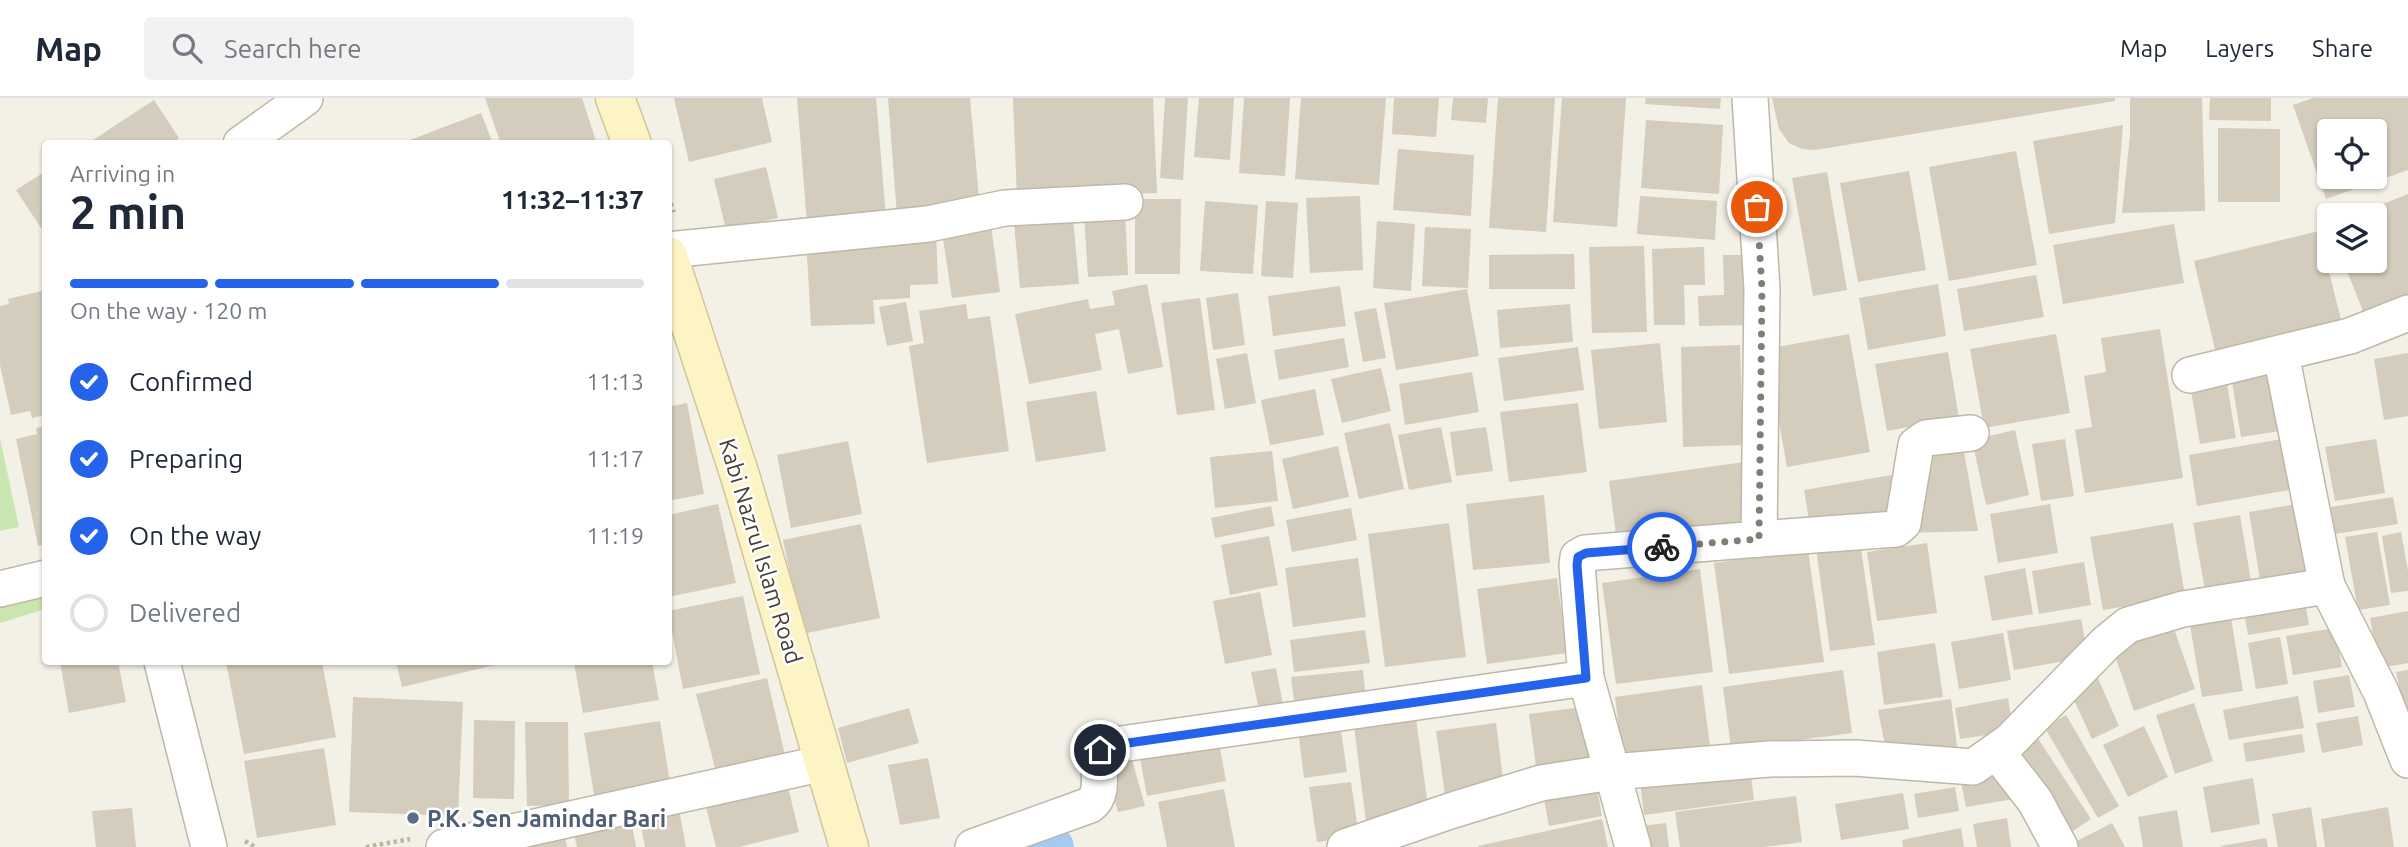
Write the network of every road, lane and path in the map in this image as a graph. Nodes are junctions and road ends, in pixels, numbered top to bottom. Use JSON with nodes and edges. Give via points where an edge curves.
{"nodes":[{"id":1,"x":306,"y":98,"type":"edge"},
{"id":2,"x":615,"y":98,"type":"edge"},
{"id":3,"x":1750,"y":98,"type":"edge"},
{"id":4,"x":247,"y":140,"type":"edge"},
{"id":5,"x":631,"y":140,"type":"edge"},
{"id":6,"x":1125,"y":202,"type":"dead end"},
{"id":7,"x":672,"y":250,"type":"edge"},
{"id":8,"x":672,"y":268,"type":"edge"},
{"id":9,"x":2408,"y":313,"type":"edge"},
{"id":10,"x":2281,"y":354,"type":"junction"},
{"id":11,"x":2190,"y":374,"type":"dead end"},
{"id":12,"x":1971,"y":433,"type":"dead end"},
{"id":13,"x":1759,"y":539,"type":"junction"},
{"id":14,"x":42,"y":579,"type":"edge"},
{"id":15,"x":2327,"y":586,"type":"junction"},
{"id":16,"x":0,"y":589,"type":"edge"},
{"id":17,"x":163,"y":665,"type":"edge"},
{"id":18,"x":1586,"y":678,"type":"junction"},
{"id":19,"x":1997,"y":752,"type":"junction"},
{"id":20,"x":2408,"y":760,"type":"edge"},
{"id":21,"x":824,"y":763,"type":"junction"},
{"id":22,"x":1612,"y":772,"type":"junction"},
{"id":23,"x":209,"y":847,"type":"edge"},
{"id":24,"x":444,"y":847,"type":"edge"},
{"id":25,"x":849,"y":847,"type":"edge"},
{"id":26,"x":973,"y":847,"type":"edge"},
{"id":27,"x":1345,"y":847,"type":"edge"},
{"id":28,"x":1633,"y":847,"type":"edge"},
{"id":29,"x":2060,"y":847,"type":"edge"}],
"edges":[{"from":1,"to":4,"type":"street"},
{"from":2,"to":5,"type":"main road"},
{"from":3,"to":13,"type":"street","via":[[1762,289]]},
{"from":6,"to":7,"type":"street","via":[[1005,208],[928,224]]},
{"from":8,"to":21,"type":"main road","name":"Kabi Nazrul Islam Road","via":[[741,479]]},
{"from":9,"to":10,"type":"street","via":[[2350,336]]},
{"from":10,"to":11,"type":"street"},
{"from":10,"to":15,"type":"street"},
{"from":12,"to":13,"type":"street","via":[[1926,438],[1916,445],[1903,523],[1896,529]]},
{"from":13,"to":18,"type":"street","via":[[1578,557]]},
{"from":14,"to":16,"type":"street"},
{"from":15,"to":19,"type":"street","via":[[2183,609],[2128,625]]},
{"from":15,"to":20,"type":"street","via":[[2381,692]]},
{"from":17,"to":23,"type":"street"},
{"from":18,"to":22,"type":"street"},
{"from":18,"to":26,"type":"street","via":[[1107,746],[1100,750],[1097,764],[1097,800]]},
{"from":19,"to":22,"type":"street","via":[[1973,766],[1855,758],[1769,759]]},
{"from":19,"to":29,"type":"street","via":[[2035,801]]},
{"from":21,"to":24,"type":"street"},
{"from":21,"to":25,"type":"main road","name":"Kabi Nazrul Islam Road"},
{"from":22,"to":27,"type":"street","via":[[1541,783]]},
{"from":22,"to":28,"type":"street"}]}
